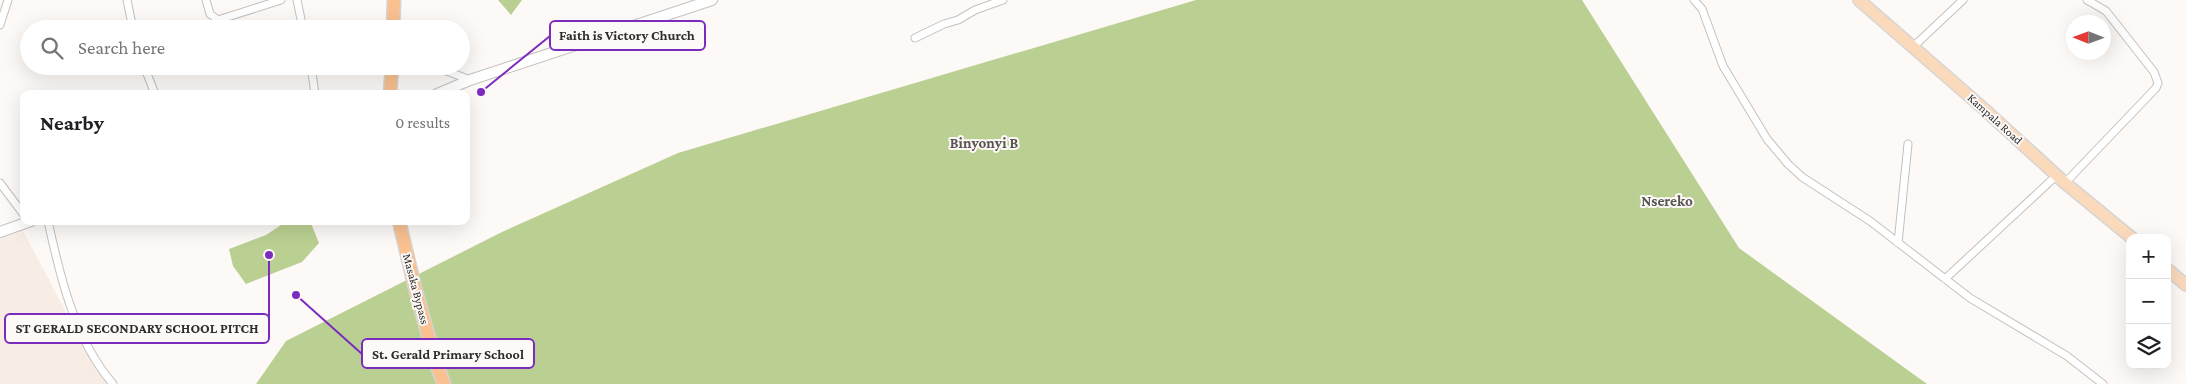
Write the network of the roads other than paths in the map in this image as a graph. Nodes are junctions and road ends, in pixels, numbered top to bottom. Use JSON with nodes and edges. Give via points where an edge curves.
{"nodes":[{"id":1,"x":8,"y":0,"type":"edge"},
{"id":2,"x":127,"y":0,"type":"edge"},
{"id":3,"x":206,"y":0,"type":"edge"},
{"id":4,"x":281,"y":0,"type":"edge"},
{"id":5,"x":297,"y":0,"type":"edge"},
{"id":6,"x":394,"y":0,"type":"edge"},
{"id":7,"x":712,"y":0,"type":"edge"},
{"id":8,"x":1003,"y":0,"type":"edge"},
{"id":9,"x":1694,"y":0,"type":"edge"},
{"id":10,"x":1859,"y":0,"type":"edge"},
{"id":11,"x":1963,"y":0,"type":"edge"},
{"id":12,"x":2087,"y":0,"type":"edge"},
{"id":13,"x":131,"y":20,"type":"edge"},
{"id":14,"x":301,"y":20,"type":"edge"},
{"id":15,"x":393,"y":20,"type":"edge"},
{"id":16,"x":0,"y":24,"type":"edge"},
{"id":17,"x":915,"y":38,"type":"dead end"},
{"id":18,"x":1913,"y":47,"type":"junction"},
{"id":19,"x":148,"y":75,"type":"edge"},
{"id":20,"x":312,"y":75,"type":"edge"},
{"id":21,"x":391,"y":75,"type":"edge"},
{"id":22,"x":457,"y":75,"type":"edge"},
{"id":23,"x":470,"y":80,"type":"junction"},
{"id":24,"x":154,"y":90,"type":"edge"},
{"id":25,"x":314,"y":90,"type":"edge"},
{"id":26,"x":390,"y":90,"type":"edge"},
{"id":27,"x":446,"y":90,"type":"edge"},
{"id":28,"x":1908,"y":144,"type":"dead end"},
{"id":29,"x":2061,"y":180,"type":"junction"},
{"id":30,"x":0,"y":183,"type":"edge"},
{"id":31,"x":20,"y":210,"type":"edge"},
{"id":32,"x":20,"y":224,"type":"edge"},
{"id":33,"x":49,"y":225,"type":"edge"},
{"id":34,"x":400,"y":225,"type":"edge"},
{"id":35,"x":0,"y":232,"type":"edge"},
{"id":36,"x":2127,"y":234,"type":"edge"},
{"id":37,"x":1898,"y":243,"type":"junction"},
{"id":38,"x":2171,"y":272,"type":"edge"},
{"id":39,"x":1945,"y":279,"type":"junction"},
{"id":40,"x":2186,"y":285,"type":"edge"},
{"id":41,"x":113,"y":384,"type":"edge"},
{"id":42,"x":444,"y":384,"type":"edge"},
{"id":43,"x":2104,"y":384,"type":"edge"}],
"edges":[{"from":1,"to":16,"type":"street"},
{"from":2,"to":13,"type":"street"},
{"from":3,"to":4,"type":"street","via":[[210,14],[218,20]]},
{"from":5,"to":14,"type":"street"},
{"from":6,"to":15,"type":"highway"},
{"from":7,"to":23,"type":"main road"},
{"from":8,"to":17,"type":"street"},
{"from":9,"to":37,"type":"street","via":[[1702,9],[1723,66],[1767,139],[1802,177]]},
{"from":10,"to":18,"type":"main road","name":"Kampala Road"},
{"from":11,"to":18,"type":"street"},
{"from":12,"to":29,"type":"street","via":[[2106,11],[2154,72],[2158,83]]},
{"from":18,"to":29,"type":"main road","name":"Kampala Road"},
{"from":19,"to":24,"type":"street"},
{"from":20,"to":25,"type":"street"},
{"from":21,"to":26,"type":"highway"},
{"from":22,"to":23,"type":"street"},
{"from":23,"to":27,"type":"main road"},
{"from":28,"to":37,"type":"street"},
{"from":29,"to":36,"type":"main road","name":"Kampala Road"},
{"from":29,"to":39,"type":"street"},
{"from":30,"to":31,"type":"street"},
{"from":32,"to":35,"type":"main road"},
{"from":33,"to":41,"type":"street","via":[[67,295],[94,358]]},
{"from":34,"to":42,"type":"highway","name":"Masaka Bypass"},
{"from":37,"to":39,"type":"street"},
{"from":38,"to":40,"type":"main road"},
{"from":39,"to":43,"type":"street","via":[[2011,324],[2067,356]]}]}
